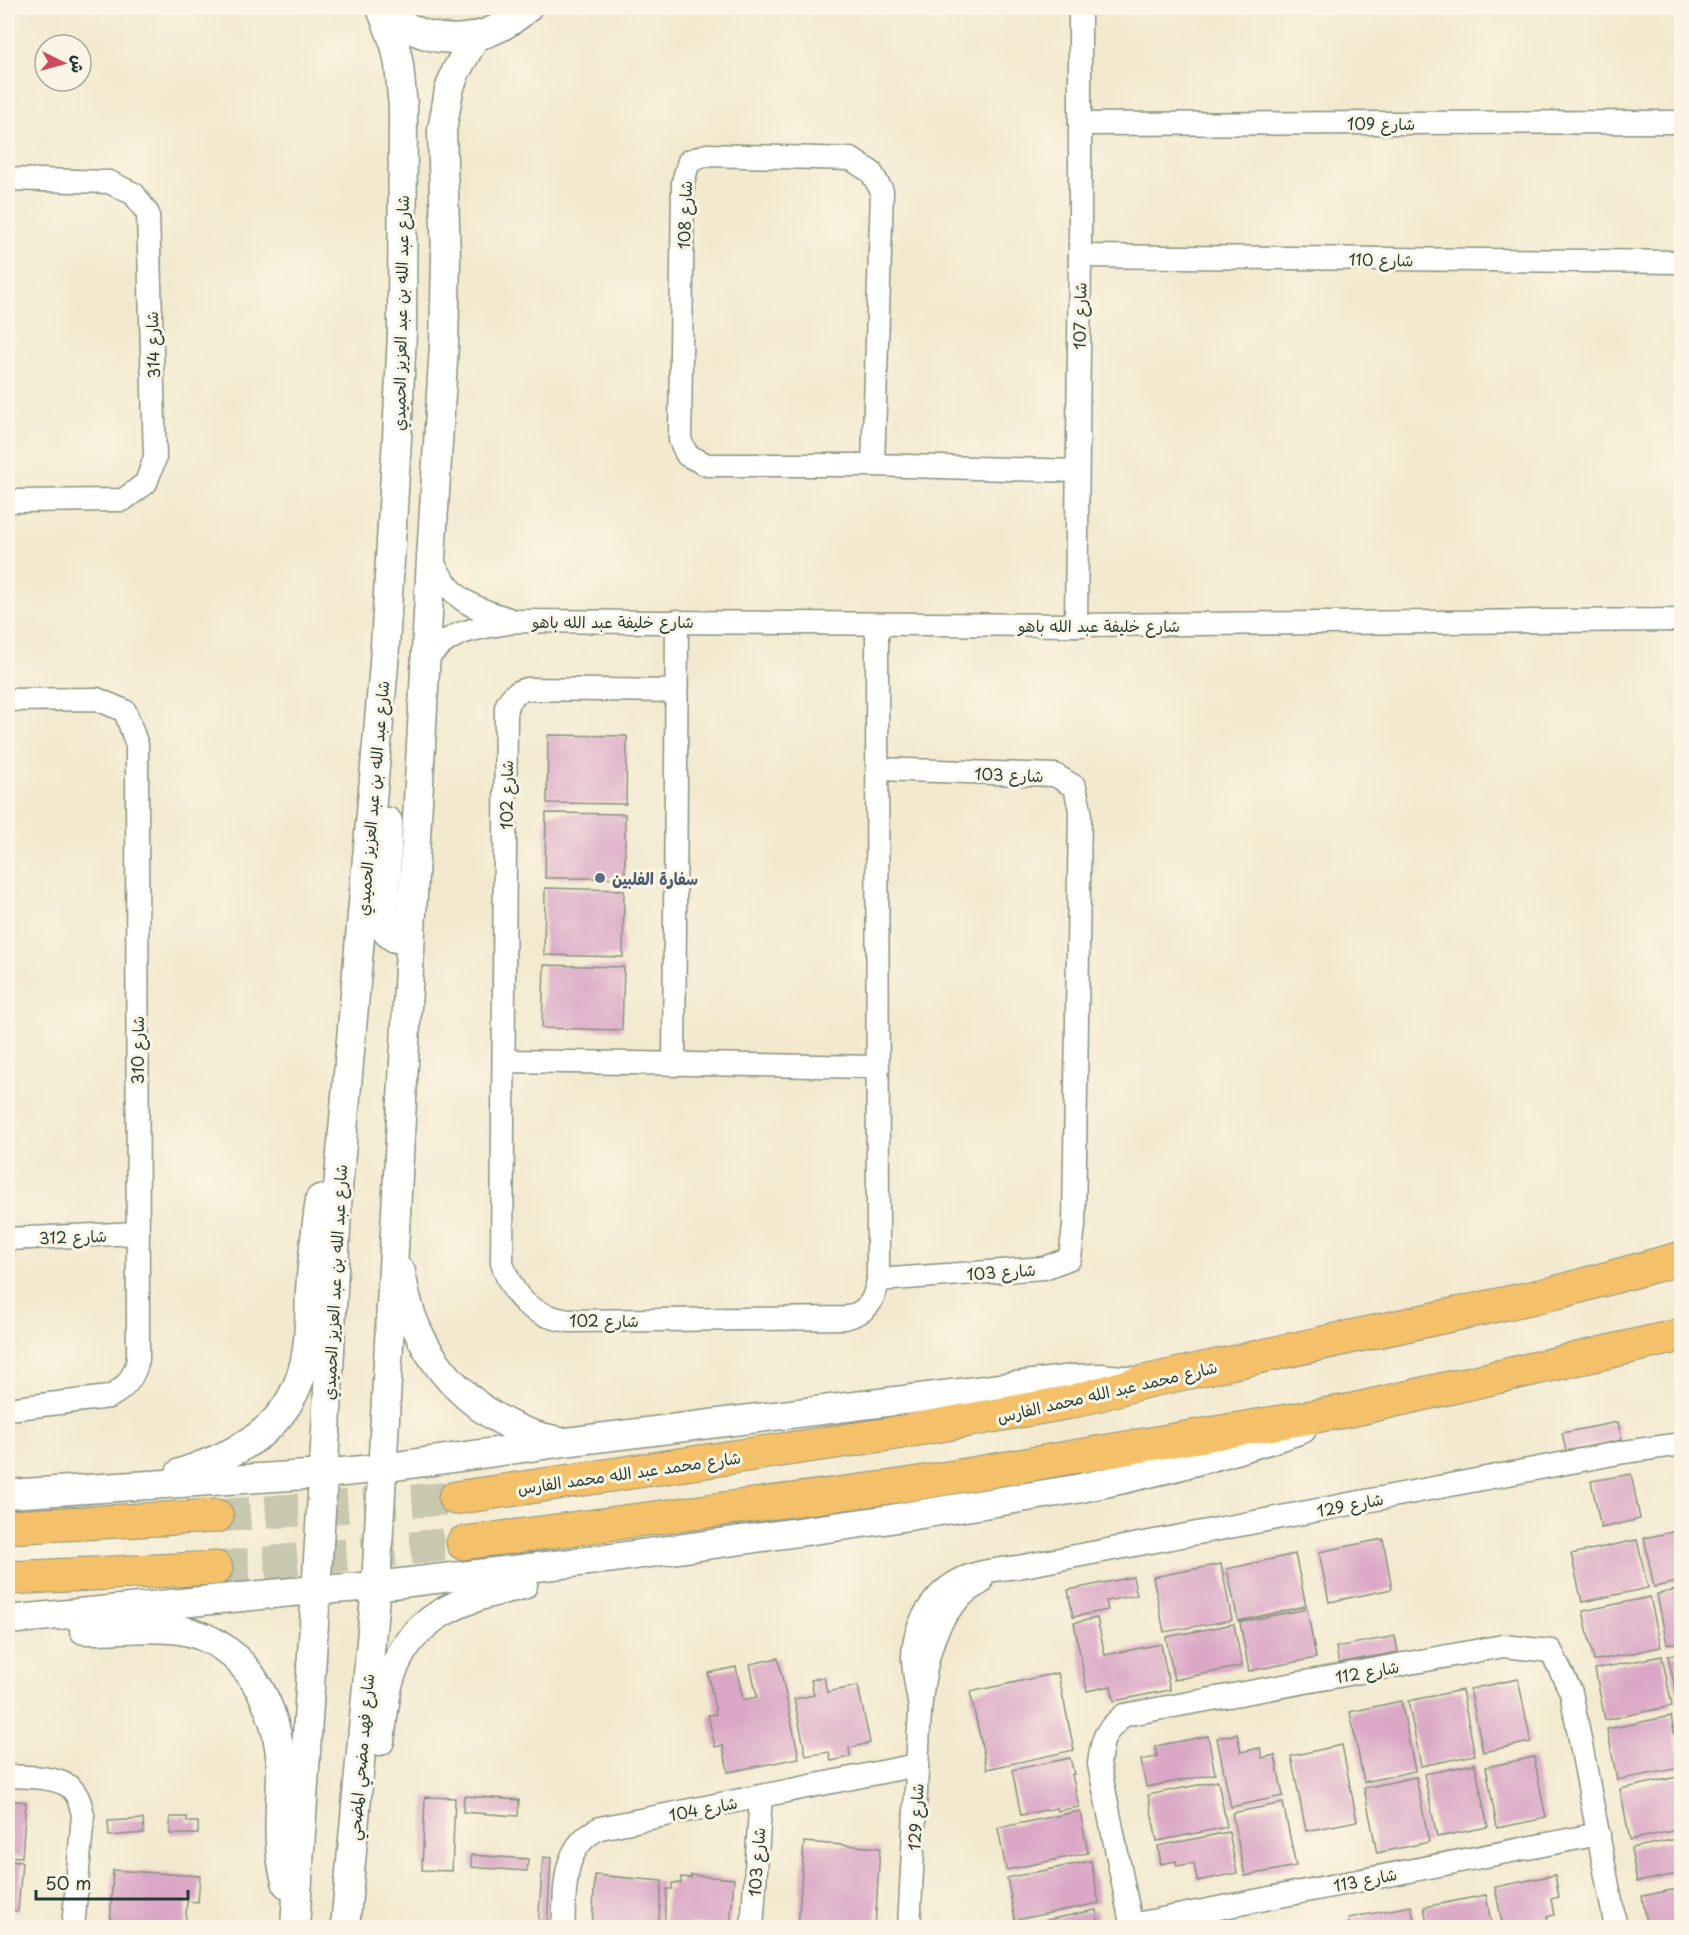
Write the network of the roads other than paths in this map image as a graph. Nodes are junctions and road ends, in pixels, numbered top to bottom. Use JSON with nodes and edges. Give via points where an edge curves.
{"nodes":[{"id":1,"x":381,"y":8,"type":"edge"},
{"id":2,"x":526,"y":8,"type":"edge"},
{"id":3,"x":1080,"y":8,"type":"edge"},
{"id":4,"x":476,"y":36,"type":"junction"},
{"id":5,"x":1682,"y":122,"type":"edge"},
{"id":6,"x":1080,"y":124,"type":"junction"},
{"id":7,"x":8,"y":179,"type":"edge"},
{"id":8,"x":1080,"y":256,"type":"junction"},
{"id":9,"x":1682,"y":262,"type":"edge"},
{"id":10,"x":873,"y":465,"type":"junction"},
{"id":11,"x":1077,"y":471,"type":"junction"},
{"id":12,"x":8,"y":501,"type":"edge"},
{"id":13,"x":431,"y":558,"type":"junction"},
{"id":14,"x":1682,"y":620,"type":"edge"},
{"id":15,"x":517,"y":621,"type":"junction"},
{"id":16,"x":677,"y":621,"type":"junction"},
{"id":17,"x":877,"y":624,"type":"junction"},
{"id":18,"x":1076,"y":625,"type":"junction"},
{"id":19,"x":426,"y":659,"type":"junction"},
{"id":20,"x":384,"y":664,"type":"junction"},
{"id":21,"x":675,"y":691,"type":"junction"},
{"id":22,"x":8,"y":700,"type":"edge"},
{"id":23,"x":879,"y":769,"type":"junction"},
{"id":24,"x":410,"y":937,"type":"junction"},
{"id":25,"x":505,"y":1061,"type":"junction"},
{"id":26,"x":674,"y":1065,"type":"junction"},
{"id":27,"x":878,"y":1067,"type":"junction"},
{"id":28,"x":348,"y":1068,"type":"junction"},
{"id":29,"x":138,"y":1233,"type":"junction"},
{"id":30,"x":393,"y":1233,"type":"junction"},
{"id":31,"x":8,"y":1239,"type":"edge"},
{"id":32,"x":1682,"y":1258,"type":"edge"},
{"id":33,"x":1682,"y":1276,"type":"edge"},
{"id":34,"x":878,"y":1280,"type":"junction"},
{"id":35,"x":1558,"y":1292,"type":"junction"},
{"id":36,"x":1682,"y":1335,"type":"edge"},
{"id":37,"x":1143,"y":1382,"type":"junction"},
{"id":38,"x":8,"y":1409,"type":"edge"},
{"id":39,"x":1352,"y":1410,"type":"junction"},
{"id":40,"x":565,"y":1442,"type":"junction"},
{"id":41,"x":1682,"y":1444,"type":"edge"},
{"id":42,"x":382,"y":1468,"type":"junction"},
{"id":43,"x":323,"y":1474,"type":"junction"},
{"id":44,"x":148,"y":1484,"type":"junction"},
{"id":45,"x":8,"y":1494,"type":"edge"},
{"id":46,"x":455,"y":1498,"type":"tunnel mouth"},
{"id":47,"x":217,"y":1516,"type":"tunnel mouth"},
{"id":48,"x":8,"y":1527,"type":"edge"},
{"id":49,"x":463,"y":1543,"type":"tunnel mouth"},
{"id":50,"x":613,"y":1558,"type":"junction"},
{"id":51,"x":216,"y":1569,"type":"tunnel mouth"},
{"id":52,"x":8,"y":1578,"type":"edge"},
{"id":53,"x":376,"y":1586,"type":"junction"},
{"id":54,"x":316,"y":1590,"type":"junction"},
{"id":55,"x":15,"y":1620,"type":"edge"},
{"id":56,"x":917,"y":1766,"type":"junction"},
{"id":57,"x":8,"y":1776,"type":"edge"},
{"id":58,"x":761,"y":1796,"type":"junction"},
{"id":59,"x":1599,"y":1834,"type":"junction"},
{"id":60,"x":296,"y":1920,"type":"edge"},
{"id":61,"x":1132,"y":1926,"type":"edge"},
{"id":62,"x":73,"y":1928,"type":"edge"},
{"id":63,"x":345,"y":1928,"type":"edge"},
{"id":64,"x":357,"y":1928,"type":"edge"},
{"id":65,"x":563,"y":1928,"type":"edge"},
{"id":66,"x":752,"y":1928,"type":"edge"},
{"id":67,"x":909,"y":1928,"type":"edge"},
{"id":68,"x":1616,"y":1928,"type":"edge"}],
"edges":[{"from":1,"to":4,"type":"street","via":[[420,33],[443,38]]},
{"from":1,"to":20,"type":"street","name":"شارع عبد الله بن عبد العزيز الحميدي","via":[[399,65],[404,117],[402,333]]},
{"from":2,"to":4,"type":"street","via":[[490,33]]},
{"from":3,"to":6,"type":"street","name":"شارع 107"},
{"from":4,"to":13,"type":"street","via":[[456,71],[442,131],[444,345]]},
{"from":5,"to":6,"type":"street","name":"شارع 109"},
{"from":6,"to":8,"type":"street","name":"شارع 107"},
{"from":7,"to":12,"type":"street","name":"شارع 314","via":[[109,182],[134,194],[148,214],[155,458],[146,483],[123,500]]},
{"from":8,"to":9,"type":"street","name":"شارع 110"},
{"from":8,"to":11,"type":"street","name":"شارع 107"},
{"from":10,"to":10,"type":"street","name":"شارع 108","via":[[882,190],[871,172],[851,159],[707,155],[689,161],[683,182],[680,440],[687,455],[707,465]]},
{"from":10,"to":11,"type":"street","name":"شارع 108"},
{"from":11,"to":18,"type":"street","name":"شارع 107"},
{"from":13,"to":15,"type":"street","name":"شارع خليفة عبد الله باهو","via":[[447,586],[467,603]]},
{"from":13,"to":19,"type":"street"},
{"from":14,"to":18,"type":"street","name":"شارع خليفة عبد الله باهو"},
{"from":15,"to":16,"type":"street","name":"شارع خليفة عبد الله باهو"},
{"from":15,"to":19,"type":"street","name":"شارع خليفة عبد الله باهو","via":[[459,633]]},
{"from":16,"to":17,"type":"street","name":"شارع خليفة عبد الله باهو"},
{"from":16,"to":21,"type":"street"},
{"from":17,"to":18,"type":"street","name":"شارع خليفة عبد الله باهو"},
{"from":17,"to":23,"type":"street"},
{"from":19,"to":24,"type":"street"},
{"from":20,"to":24,"type":"street","via":[[390,755],[384,923],[394,938]]},
{"from":20,"to":28,"type":"street","name":"شارع عبد الله بن عبد العزيز الحميدي"},
{"from":21,"to":25,"type":"street","name":"شارع 102","via":[[526,689],[510,698],[506,707]]},
{"from":21,"to":26,"type":"street"},
{"from":22,"to":29,"type":"street","name":"شارع 310","via":[[97,699],[125,711],[137,745]]},
{"from":23,"to":27,"type":"street"},
{"from":23,"to":34,"type":"street","name":"شارع 103","via":[[1055,775],[1075,787],[1080,810],[1071,1258],[1044,1268]]},
{"from":24,"to":30,"type":"street"},
{"from":25,"to":26,"type":"street"},
{"from":25,"to":34,"type":"street","name":"شارع 102","via":[[502,1263],[508,1282],[533,1310],[569,1321],[845,1318],[860,1314],[869,1305]]},
{"from":26,"to":27,"type":"street"},
{"from":27,"to":34,"type":"street"},
{"from":28,"to":43,"type":"street","name":"شارع عبد الله بن عبد العزيز الحميدي"},
{"from":28,"to":44,"type":"street","via":[[326,1153],[303,1372],[289,1402],[268,1428],[241,1449]]},
{"from":29,"to":31,"type":"street","name":"شارع 312"},
{"from":29,"to":38,"type":"street","name":"شارع 310","via":[[138,1359],[131,1378],[117,1393],[99,1400]]},
{"from":30,"to":40,"type":"street","via":[[413,1318],[448,1377],[481,1408],[501,1420]]},
{"from":30,"to":42,"type":"street"},
{"from":32,"to":35,"type":"main road","name":"شارع محمد عبد الله محمد الفارس"},
{"from":33,"to":35,"type":"main road"},
{"from":35,"to":37,"type":"main road","name":"شارع محمد عبد الله محمد الفارس"},
{"from":36,"to":39,"type":"main road"},
{"from":37,"to":40,"type":"street","via":[[1073,1379]]},
{"from":37,"to":46,"type":"main road","name":"شارع محمد عبد الله محمد الفارس","via":[[1016,1413]]},
{"from":39,"to":49,"type":"main road","via":[[906,1485]]},
{"from":39,"to":50,"type":"street","via":[[1218,1456],[1114,1482],[884,1520]]},
{"from":40,"to":42,"type":"street"},
{"from":41,"to":56,"type":"street","name":"شارع 129","via":[[970,1575],[933,1602],[915,1641],[914,1670],[920,1707]]},
{"from":42,"to":43,"type":"street"},
{"from":42,"to":53,"type":"street"},
{"from":43,"to":44,"type":"street"},
{"from":43,"to":54,"type":"street","name":"شارع عبد الله بن عبد العزيز الحميدي"},
{"from":44,"to":45,"type":"street"},
{"from":47,"to":48,"type":"main road"},
{"from":50,"to":53,"type":"street"},
{"from":50,"to":64,"type":"street","via":[[458,1603],[429,1621],[405,1648],[385,1701]]},
{"from":51,"to":52,"type":"main road"},
{"from":53,"to":54,"type":"street"},
{"from":53,"to":63,"type":"street","name":"شارع فهد مضحي المضحي"},
{"from":54,"to":55,"type":"street"},
{"from":54,"to":60,"type":"street"},
{"from":55,"to":60,"type":"street","via":[[82,1630],[182,1630],[212,1641],[236,1658],[262,1692],[277,1729],[280,1851]]},
{"from":56,"to":58,"type":"street","name":"شارع 104"},
{"from":56,"to":67,"type":"street","name":"شارع 129"},
{"from":57,"to":62,"type":"street","via":[[60,1782],[72,1788],[79,1800],[83,1815]]},
{"from":58,"to":65,"type":"street","name":"شارع 104","via":[[592,1832],[578,1845],[569,1862]]},
{"from":58,"to":66,"type":"street","name":"شارع 103"},
{"from":59,"to":61,"type":"street","name":"شارع 113"},
{"from":59,"to":61,"type":"street","name":"شارع 112","via":[[1571,1692],[1551,1651],[1503,1646],[1124,1715],[1109,1728],[1101,1744],[1099,1764]]},
{"from":59,"to":68,"type":"street","name":"شارع 112"}]}
